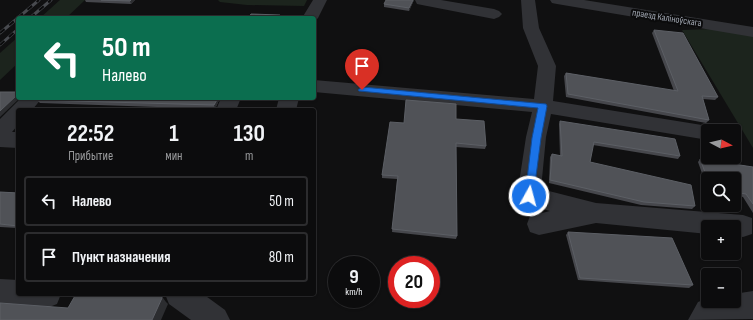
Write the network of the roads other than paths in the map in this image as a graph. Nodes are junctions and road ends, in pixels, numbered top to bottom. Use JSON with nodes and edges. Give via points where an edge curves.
{"nodes":[{"id":1,"x":320,"y":0,"type":"edge"},
{"id":2,"x":528,"y":0,"type":"edge"},
{"id":3,"x":557,"y":0,"type":"edge"},
{"id":4,"x":422,"y":2,"type":"dead end"},
{"id":5,"x":455,"y":4,"type":"edge"},
{"id":6,"x":642,"y":7,"type":"edge"},
{"id":7,"x":494,"y":14,"type":"dead end"},
{"id":8,"x":311,"y":16,"type":"edge"},
{"id":9,"x":753,"y":32,"type":"edge"},
{"id":10,"x":316,"y":86,"type":"edge"},
{"id":11,"x":30,"y":100,"type":"edge"},
{"id":12,"x":543,"y":106,"type":"junction"},
{"id":13,"x":23,"y":108,"type":"edge"},
{"id":14,"x":16,"y":115,"type":"edge"},
{"id":15,"x":0,"y":132,"type":"edge"},
{"id":16,"x":701,"y":132,"type":"edge"},
{"id":17,"x":0,"y":139,"type":"edge"},
{"id":18,"x":16,"y":140,"type":"edge"},
{"id":19,"x":596,"y":213,"type":"junction"},
{"id":20,"x":539,"y":224,"type":"dead end"},
{"id":21,"x":743,"y":226,"type":"dead end"},
{"id":22,"x":0,"y":294,"type":"edge"},
{"id":23,"x":16,"y":294,"type":"edge"},
{"id":24,"x":182,"y":296,"type":"edge"},
{"id":25,"x":753,"y":305,"type":"edge"},
{"id":26,"x":215,"y":320,"type":"edge"},
{"id":27,"x":703,"y":320,"type":"edge"}],
"edges":[{"from":1,"to":8,"type":"street"},
{"from":2,"to":12,"type":"street","via":[[531,28],[547,66]]},
{"from":3,"to":6,"type":"street","name":"праезд Каліноўскага"},
{"from":4,"to":5,"type":"street"},
{"from":5,"to":7,"type":"street"},
{"from":6,"to":9,"type":"street","name":"праезд Каліноўскага"},
{"from":10,"to":12,"type":"street"},
{"from":11,"to":13,"type":"street"},
{"from":12,"to":16,"type":"street"},
{"from":12,"to":19,"type":"street","via":[[529,196]]},
{"from":14,"to":15,"type":"street"},
{"from":17,"to":18,"type":"street"},
{"from":19,"to":20,"type":"street"},
{"from":19,"to":21,"type":"street"},
{"from":22,"to":23,"type":"street"},
{"from":24,"to":26,"type":"street"},
{"from":25,"to":27,"type":"street","via":[[708,312]]}]}
